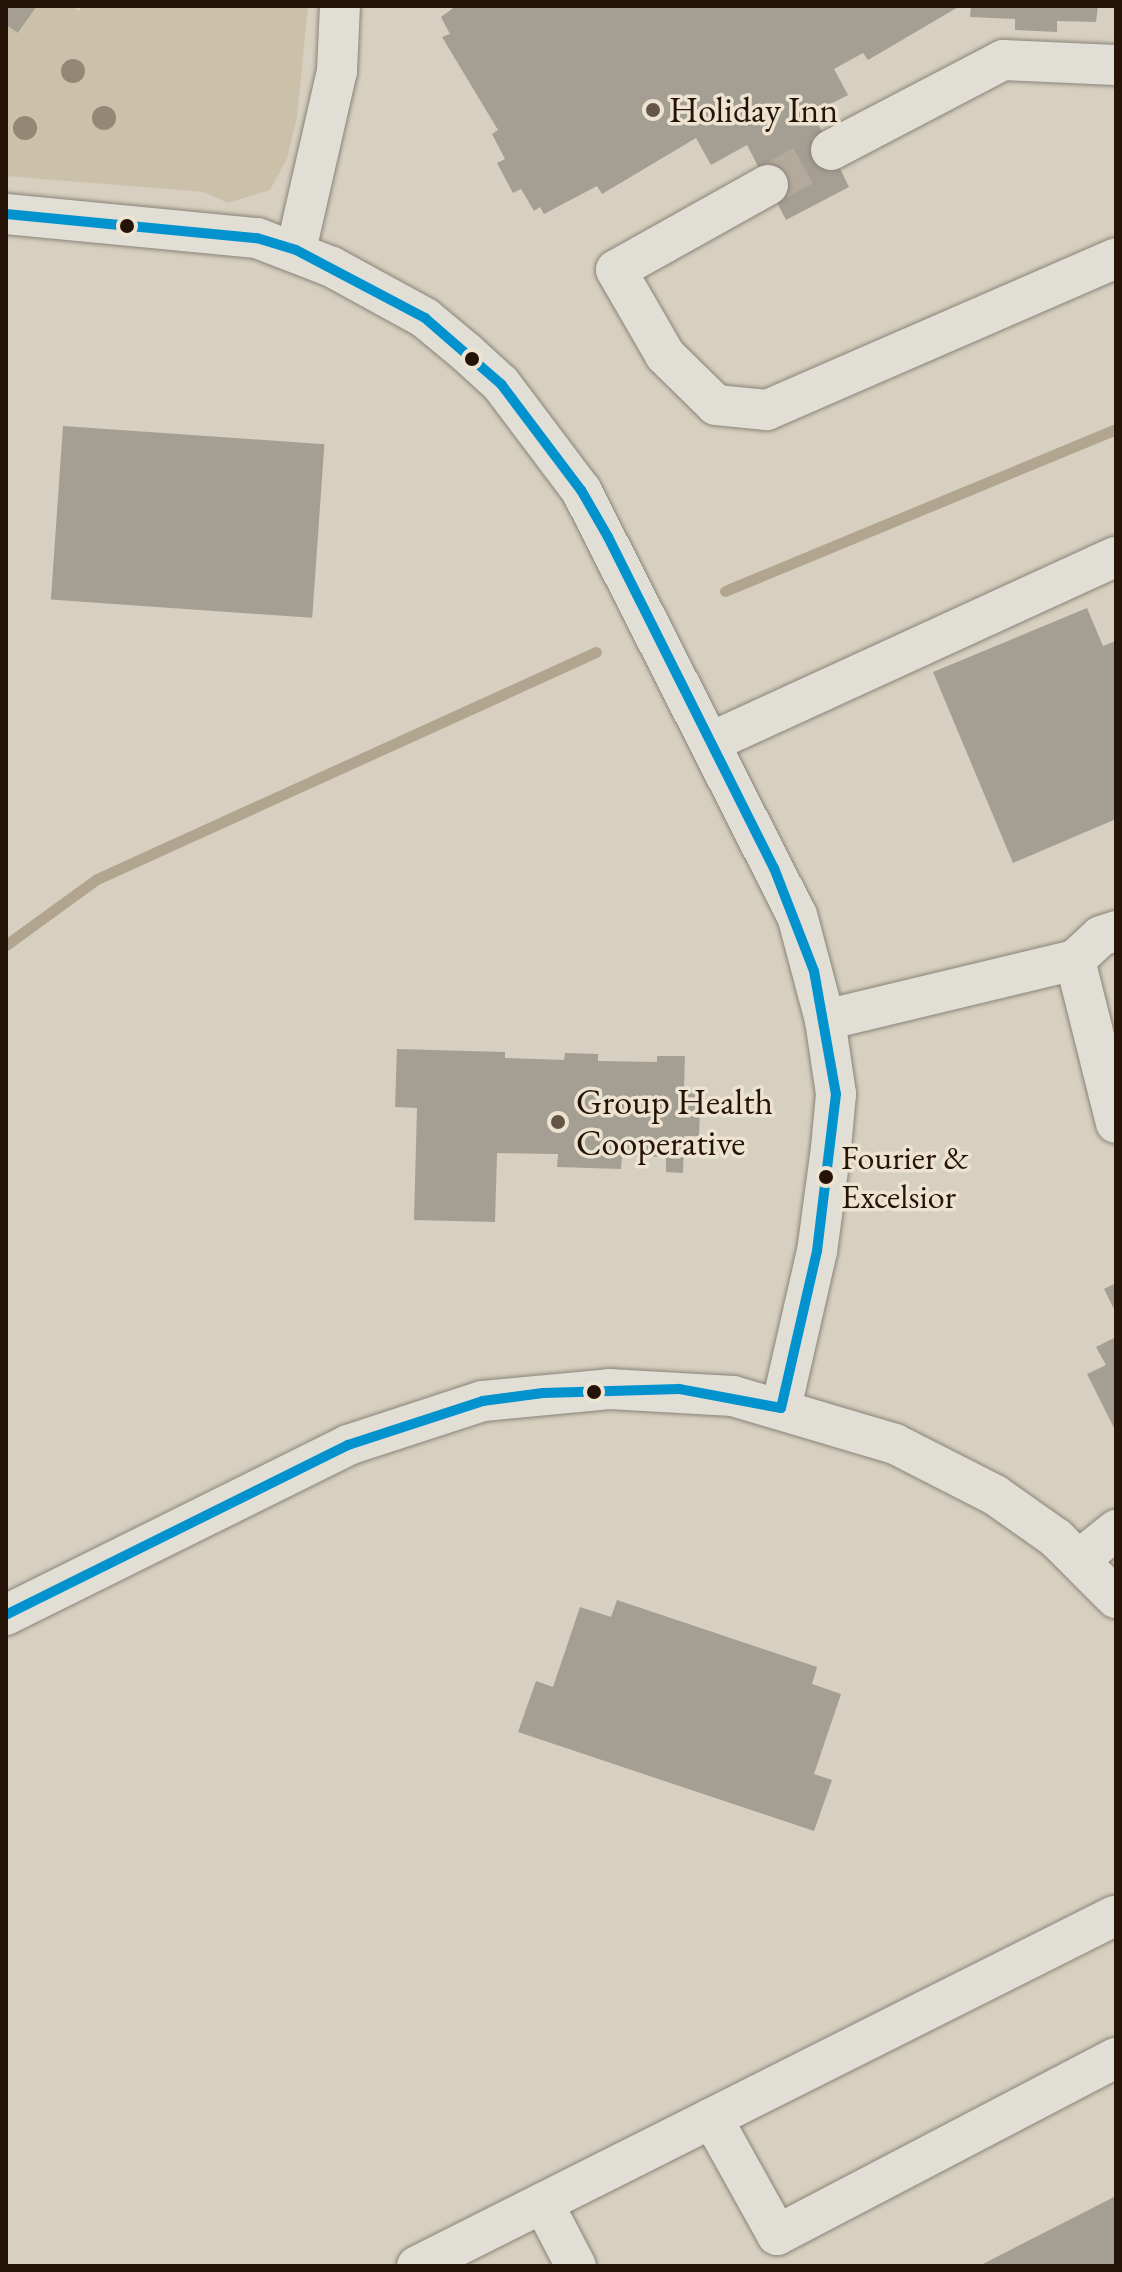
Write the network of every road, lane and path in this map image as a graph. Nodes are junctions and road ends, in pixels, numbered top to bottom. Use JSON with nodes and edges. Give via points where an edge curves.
{"nodes":[{"id":1,"x":340,"y":6,"type":"edge"},
{"id":2,"x":1116,"y":65,"type":"edge"},
{"id":3,"x":831,"y":150,"type":"tunnel mouth"},
{"id":4,"x":768,"y":185,"type":"tunnel mouth"},
{"id":5,"x":6,"y":214,"type":"edge"},
{"id":6,"x":296,"y":250,"type":"junction"},
{"id":7,"x":1116,"y":258,"type":"edge"},
{"id":8,"x":1116,"y":557,"type":"edge"},
{"id":9,"x":711,"y":742,"type":"junction"},
{"id":10,"x":1116,"y":931,"type":"edge"},
{"id":11,"x":1075,"y":960,"type":"junction"},
{"id":12,"x":825,"y":1020,"type":"junction"},
{"id":13,"x":1116,"y":1123,"type":"edge"},
{"id":14,"x":781,"y":1408,"type":"junction"},
{"id":15,"x":1116,"y":1530,"type":"edge"},
{"id":16,"x":1079,"y":1560,"type":"junction"},
{"id":17,"x":1116,"y":1598,"type":"edge"},
{"id":18,"x":6,"y":1615,"type":"edge"},
{"id":19,"x":1115,"y":1918,"type":"edge"},
{"id":20,"x":1116,"y":2058,"type":"edge"},
{"id":21,"x":712,"y":2118,"type":"junction"},
{"id":22,"x":543,"y":2203,"type":"junction"},
{"id":23,"x":417,"y":2266,"type":"edge"},
{"id":24,"x":576,"y":2266,"type":"edge"}],
"edges":[{"from":1,"to":6,"type":"street","via":[[337,71]]},
{"from":2,"to":3,"type":"street","via":[[1003,60]]},
{"from":4,"to":7,"type":"street","via":[[616,270],[665,355],[716,405],[767,410]]},
{"from":5,"to":6,"type":"street","via":[[257,238]]},
{"from":6,"to":9,"type":"street","via":[[425,318],[501,384],[581,490]]},
{"from":8,"to":9,"type":"street"},
{"from":9,"to":12,"type":"street","via":[[797,915]]},
{"from":10,"to":11,"type":"street","via":[[1101,936]]},
{"from":11,"to":12,"type":"street"},
{"from":11,"to":13,"type":"street"},
{"from":12,"to":14,"type":"street","via":[[836,1094],[829,1162],[817,1251]]},
{"from":14,"to":16,"type":"street","via":[[935,1462],[995,1495]]},
{"from":14,"to":18,"type":"street","via":[[679,1389],[543,1393],[483,1401],[348,1445]]},
{"from":15,"to":16,"type":"street"},
{"from":16,"to":17,"type":"street"},
{"from":19,"to":21,"type":"street"},
{"from":20,"to":21,"type":"street","via":[[777,2235]]},
{"from":21,"to":22,"type":"street"},
{"from":22,"to":23,"type":"street"},
{"from":22,"to":24,"type":"street"}]}
